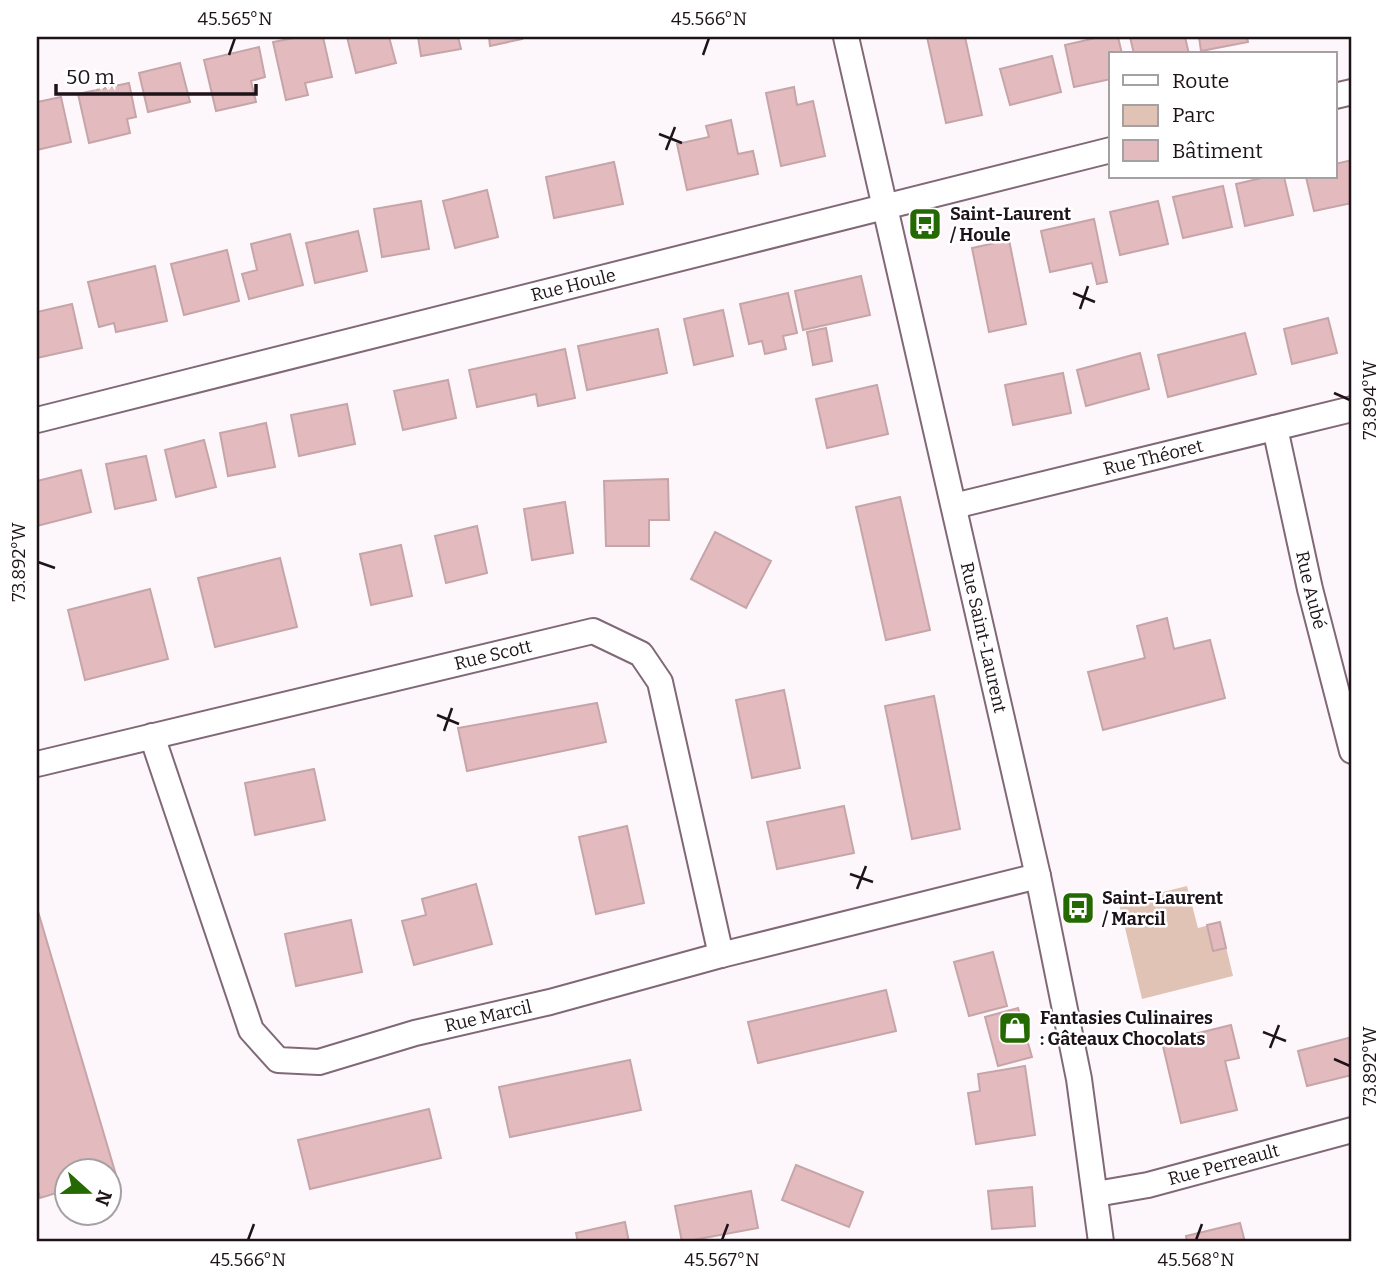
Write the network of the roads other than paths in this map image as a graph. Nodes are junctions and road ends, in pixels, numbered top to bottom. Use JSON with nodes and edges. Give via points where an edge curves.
{"nodes":[{"id":1,"x":846,"y":37,"type":"edge"},
{"id":2,"x":1109,"y":150,"type":"edge"},
{"id":3,"x":885,"y":206,"type":"junction"},
{"id":4,"x":1352,"y":409,"type":"edge"},
{"id":5,"x":37,"y":420,"type":"edge"},
{"id":6,"x":1275,"y":428,"type":"junction"},
{"id":7,"x":954,"y":506,"type":"junction"},
{"id":8,"x":152,"y":736,"type":"junction"},
{"id":9,"x":1352,"y":751,"type":"edge"},
{"id":10,"x":37,"y":764,"type":"edge"},
{"id":11,"x":1038,"y":876,"type":"junction"},
{"id":12,"x":721,"y":955,"type":"junction"},
{"id":13,"x":1352,"y":1130,"type":"edge"},
{"id":14,"x":1096,"y":1194,"type":"junction"},
{"id":15,"x":1101,"y":1242,"type":"edge"}],
"edges":[{"from":1,"to":3,"type":"street","name":"Rue Saint-Laurent"},
{"from":2,"to":3,"type":"street","name":"Rue Houle"},
{"from":3,"to":5,"type":"street","name":"Rue Houle"},
{"from":3,"to":7,"type":"street","name":"Rue Saint-Laurent"},
{"from":4,"to":6,"type":"street","name":"Rue Théoret"},
{"from":6,"to":7,"type":"street","name":"Rue Théoret"},
{"from":6,"to":9,"type":"street","name":"Rue Aubé"},
{"from":7,"to":11,"type":"street","name":"Rue Saint-Laurent"},
{"from":8,"to":10,"type":"street","name":"Rue Scott"},
{"from":8,"to":12,"type":"street","name":"Rue Marcil","via":[[251,1030],[278,1060],[319,1062]]},
{"from":8,"to":12,"type":"street","name":"Rue Scott","via":[[593,631],[641,654],[660,682]]},
{"from":11,"to":12,"type":"street","name":"Rue Marcil"},
{"from":11,"to":14,"type":"street","name":"Rue Saint-Laurent"},
{"from":13,"to":14,"type":"street","name":"Rue Perreault","via":[[1148,1185]]},
{"from":14,"to":15,"type":"street","name":"Rue Saint-Laurent"}]}
